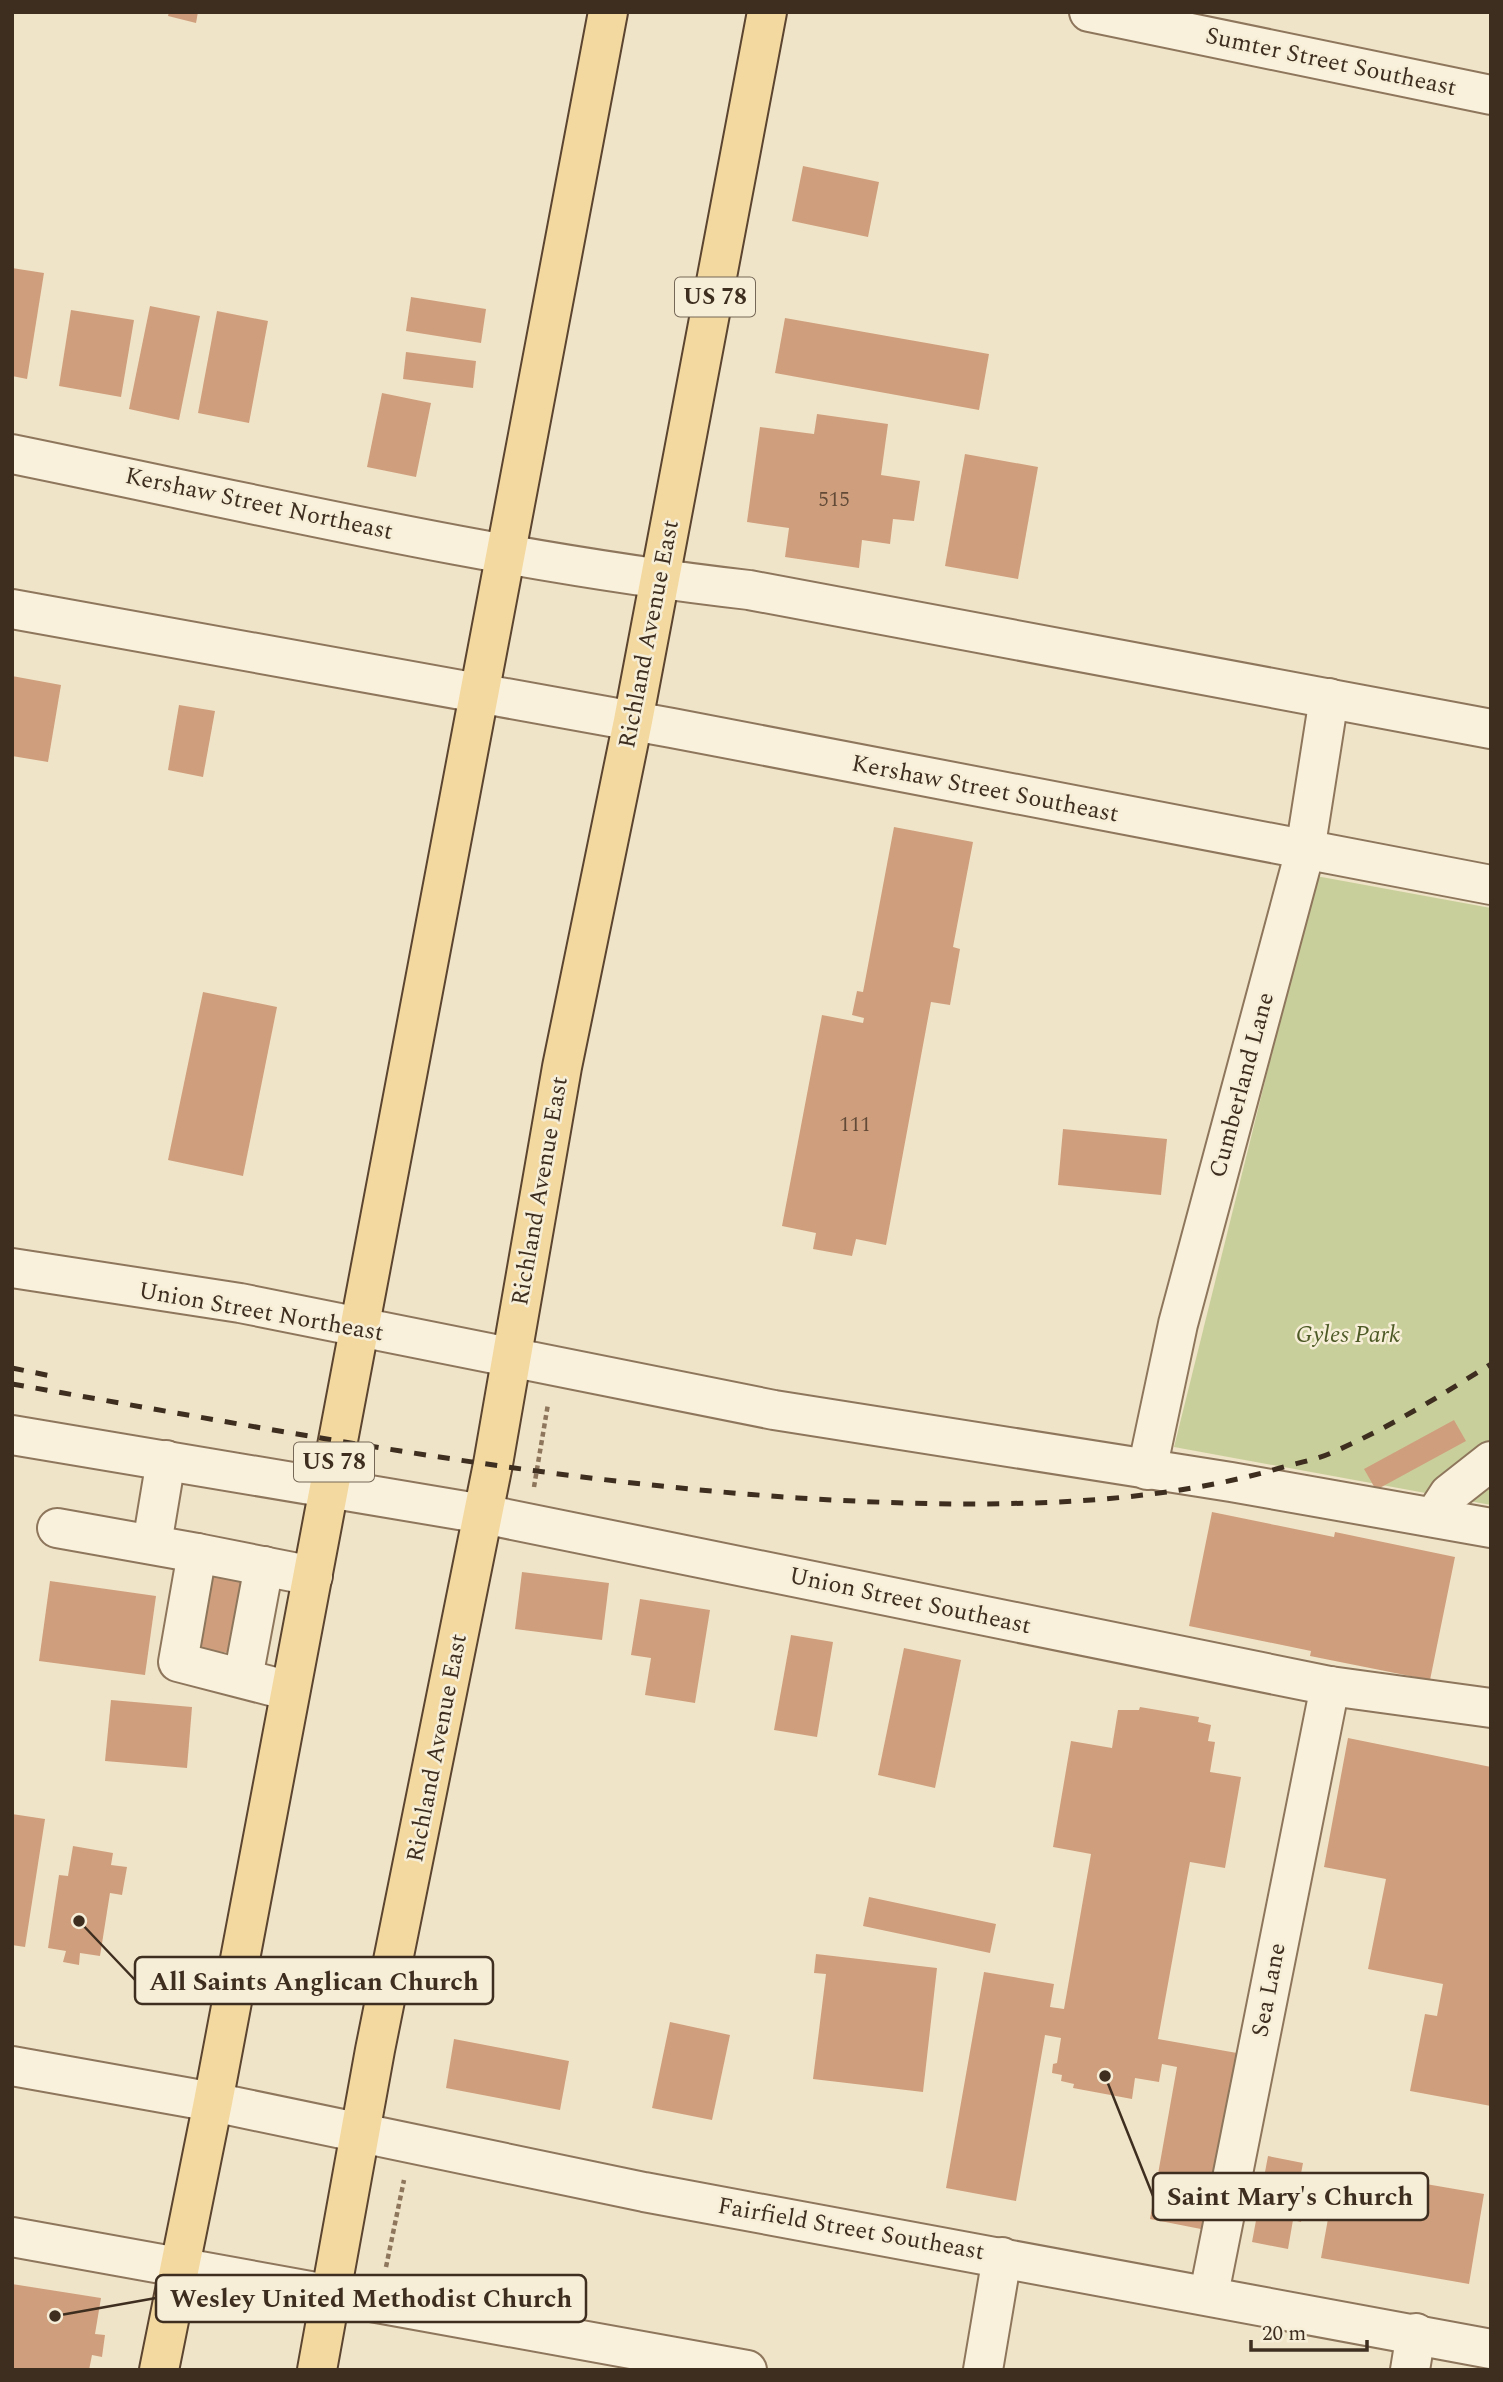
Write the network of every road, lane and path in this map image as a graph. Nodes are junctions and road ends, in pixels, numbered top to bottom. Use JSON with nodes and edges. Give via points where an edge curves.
{"nodes":[{"id":1,"x":608,"y":12,"type":"edge"},
{"id":2,"x":767,"y":12,"type":"edge"},
{"id":3,"x":1088,"y":12,"type":"edge"},
{"id":4,"x":1491,"y":96,"type":"edge"},
{"id":5,"x":12,"y":454,"type":"edge"},
{"id":6,"x":505,"y":554,"type":"junction"},
{"id":7,"x":659,"y":580,"type":"junction"},
{"id":8,"x":12,"y":609,"type":"edge"},
{"id":9,"x":479,"y":692,"type":"junction"},
{"id":10,"x":1329,"y":698,"type":"junction"},
{"id":11,"x":633,"y":721,"type":"junction"},
{"id":12,"x":1491,"y":729,"type":"edge"},
{"id":13,"x":1305,"y":851,"type":"junction"},
{"id":14,"x":1491,"y":885,"type":"edge"},
{"id":15,"x":12,"y":1268,"type":"edge"},
{"id":16,"x":359,"y":1329,"type":"junction"},
{"id":17,"x":510,"y":1359,"type":"junction"},
{"id":18,"x":548,"y":1404,"type":"dead end"},
{"id":19,"x":12,"y":1435,"type":"edge"},
{"id":20,"x":166,"y":1460,"type":"junction"},
{"id":21,"x":1491,"y":1461,"type":"edge"},
{"id":22,"x":1147,"y":1470,"type":"junction"},
{"id":23,"x":330,"y":1487,"type":"junction"},
{"id":24,"x":533,"y":1495,"type":"dead end"},
{"id":25,"x":484,"y":1514,"type":"junction"},
{"id":26,"x":1434,"y":1517,"type":"junction"},
{"id":27,"x":57,"y":1528,"type":"dead end"},
{"id":28,"x":1491,"y":1528,"type":"edge"},
{"id":29,"x":152,"y":1544,"type":"junction"},
{"id":30,"x":197,"y":1553,"type":"junction"},
{"id":31,"x":264,"y":1566,"type":"junction"},
{"id":32,"x":313,"y":1576,"type":"junction"},
{"id":33,"x":243,"y":1678,"type":"junction"},
{"id":34,"x":1329,"y":1686,"type":"junction"},
{"id":35,"x":290,"y":1691,"type":"junction"},
{"id":36,"x":1491,"y":1708,"type":"edge"},
{"id":37,"x":12,"y":2066,"type":"edge"},
{"id":38,"x":214,"y":2102,"type":"junction"},
{"id":39,"x":360,"y":2135,"type":"junction"},
{"id":40,"x":404,"y":2177,"type":"dead end"},
{"id":41,"x":12,"y":2237,"type":"edge"},
{"id":42,"x":1002,"y":2257,"type":"junction"},
{"id":43,"x":180,"y":2266,"type":"junction"},
{"id":44,"x":384,"y":2278,"type":"dead end"},
{"id":45,"x":332,"y":2293,"type":"junction"},
{"id":46,"x":1209,"y":2294,"type":"junction"},
{"id":47,"x":1491,"y":2349,"type":"edge"},
{"id":48,"x":1413,"y":2351,"type":"edge"},
{"id":49,"x":159,"y":2370,"type":"edge"},
{"id":50,"x":317,"y":2370,"type":"edge"},
{"id":51,"x":747,"y":2370,"type":"edge"},
{"id":52,"x":983,"y":2370,"type":"edge"}],
"edges":[{"from":1,"to":6,"type":"main road","number":"US 78"},
{"from":2,"to":7,"type":"main road","name":"Richland Avenue East","number":"US 78"},
{"from":3,"to":4,"type":"street","name":"Sumter Street Southeast"},
{"from":5,"to":6,"type":"street","name":"Kershaw Street Northeast"},
{"from":6,"to":7,"type":"street"},
{"from":6,"to":9,"type":"main road","number":"US 78"},
{"from":7,"to":10,"type":"street","via":[[750,590]]},
{"from":7,"to":11,"type":"main road","name":"Richland Avenue East","number":"US 78"},
{"from":8,"to":9,"type":"street"},
{"from":9,"to":11,"type":"street","name":"Kershaw Street Southeast"},
{"from":9,"to":16,"type":"main road","number":"US 78"},
{"from":10,"to":12,"type":"street"},
{"from":10,"to":13,"type":"street","name":"Cumberland Lane"},
{"from":11,"to":13,"type":"street","name":"Kershaw Street Southeast"},
{"from":11,"to":17,"type":"main road","name":"Richland Avenue East","number":"US 78","via":[[562,1067]]},
{"from":13,"to":14,"type":"street","name":"Kershaw Street Southeast"},
{"from":13,"to":22,"type":"street","name":"Cumberland Lane","via":[[1178,1324]]},
{"from":15,"to":16,"type":"street","name":"Union Street Northeast","via":[[240,1303]]},
{"from":16,"to":17,"type":"street","name":"Union Street Northeast"},
{"from":16,"to":23,"type":"main road","number":"US 78"},
{"from":17,"to":22,"type":"street","via":[[775,1410]]},
{"from":17,"to":25,"type":"main road","name":"Richland Avenue East","number":"US 78"},
{"from":18,"to":24,"type":"path"},
{"from":19,"to":20,"type":"street"},
{"from":20,"to":23,"type":"street"},
{"from":20,"to":29,"type":"street"},
{"from":21,"to":26,"type":"street","via":[[1449,1494]]},
{"from":22,"to":26,"type":"street"},
{"from":23,"to":25,"type":"street","name":"Union Street Southeast"},
{"from":23,"to":32,"type":"main road","number":"US 78"},
{"from":25,"to":34,"type":"street","name":"Union Street Southeast"},
{"from":25,"to":39,"type":"main road","name":"Richland Avenue East","number":"US 78"},
{"from":26,"to":28,"type":"street"},
{"from":27,"to":29,"type":"street"},
{"from":29,"to":30,"type":"street"},
{"from":30,"to":31,"type":"street"},
{"from":30,"to":33,"type":"street","via":[[178,1662]]},
{"from":31,"to":32,"type":"street"},
{"from":31,"to":33,"type":"street"},
{"from":32,"to":35,"type":"main road","number":"US 78"},
{"from":33,"to":35,"type":"street"},
{"from":34,"to":36,"type":"street","name":"Union Street Southeast"},
{"from":34,"to":46,"type":"street","name":"Sea Lane"},
{"from":35,"to":38,"type":"main road","number":"US 78"},
{"from":37,"to":38,"type":"street","name":"Fairfield Street Southeast"},
{"from":38,"to":39,"type":"street","name":"Fairfield Street Southeast"},
{"from":38,"to":43,"type":"main road","number":"US 78"},
{"from":39,"to":42,"type":"street","name":"Fairfield Street Southeast"},
{"from":39,"to":45,"type":"main road","name":"Richland Avenue East","number":"US 78"},
{"from":40,"to":44,"type":"path"},
{"from":41,"to":43,"type":"street"},
{"from":42,"to":46,"type":"street","name":"Fairfield Street Southeast"},
{"from":42,"to":52,"type":"street"},
{"from":43,"to":45,"type":"street"},
{"from":43,"to":49,"type":"main road","number":"US 78"},
{"from":45,"to":50,"type":"main road","name":"Richland Avenue East","number":"US 78"},
{"from":45,"to":51,"type":"street"},
{"from":46,"to":48,"type":"street","name":"Fairfield Street Southeast"},
{"from":47,"to":48,"type":"street","name":"Fairfield Street Southeast"}]}
